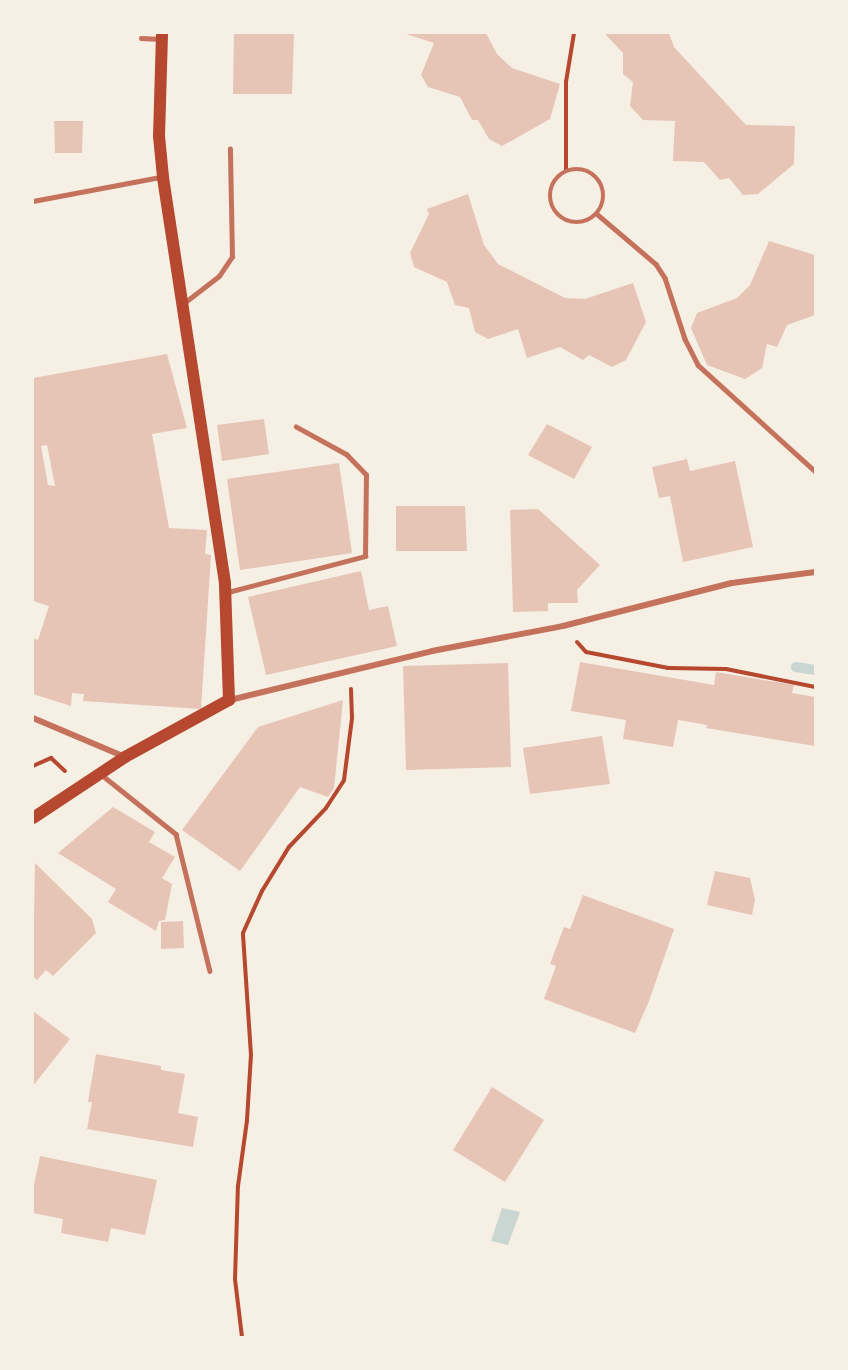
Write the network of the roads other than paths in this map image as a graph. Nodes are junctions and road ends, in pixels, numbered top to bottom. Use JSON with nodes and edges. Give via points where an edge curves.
{"nodes":[{"id":1,"x":162,"y":36,"type":"edge"},
{"id":2,"x":141,"y":38,"type":"dead end"},
{"id":3,"x":230,"y":149,"type":"dead end"},
{"id":4,"x":163,"y":177,"type":"junction"},
{"id":5,"x":33,"y":201,"type":"edge"},
{"id":6,"x":597,"y":214,"type":"junction"},
{"id":7,"x":182,"y":304,"type":"junction"},
{"id":8,"x":296,"y":427,"type":"dead end"},
{"id":9,"x":815,"y":471,"type":"edge"},
{"id":10,"x":815,"y":572,"type":"edge"},
{"id":11,"x":225,"y":593,"type":"junction"},
{"id":12,"x":229,"y":700,"type":"junction"},
{"id":13,"x":33,"y":718,"type":"edge"},
{"id":14,"x":125,"y":757,"type":"junction"},
{"id":15,"x":100,"y":773,"type":"junction"},
{"id":16,"x":33,"y":818,"type":"edge"},
{"id":17,"x":210,"y":970,"type":"dead end"}],
"edges":[{"from":1,"to":2,"type":"lane"},
{"from":1,"to":4,"type":"main road","via":[[159,136]]},
{"from":3,"to":7,"type":"lane","via":[[232,257],[219,276]]},
{"from":4,"to":5,"type":"lane"},
{"from":4,"to":7,"type":"main road"},
{"from":6,"to":6,"type":"lane","via":[[577,224],[557,215],[549,194],[555,181],[566,171],[582,170],[596,177],[604,199]]},
{"from":6,"to":9,"type":"lane","via":[[656,264],[698,365]]},
{"from":7,"to":11,"type":"main road"},
{"from":8,"to":11,"type":"lane","via":[[347,455],[366,475],[365,556]]},
{"from":10,"to":12,"type":"street","via":[[732,583],[562,626],[432,651]]},
{"from":11,"to":12,"type":"main road"},
{"from":12,"to":14,"type":"main road"},
{"from":13,"to":14,"type":"street"},
{"from":14,"to":15,"type":"main road"},
{"from":15,"to":16,"type":"main road"},
{"from":15,"to":17,"type":"lane","via":[[176,834]]}]}
